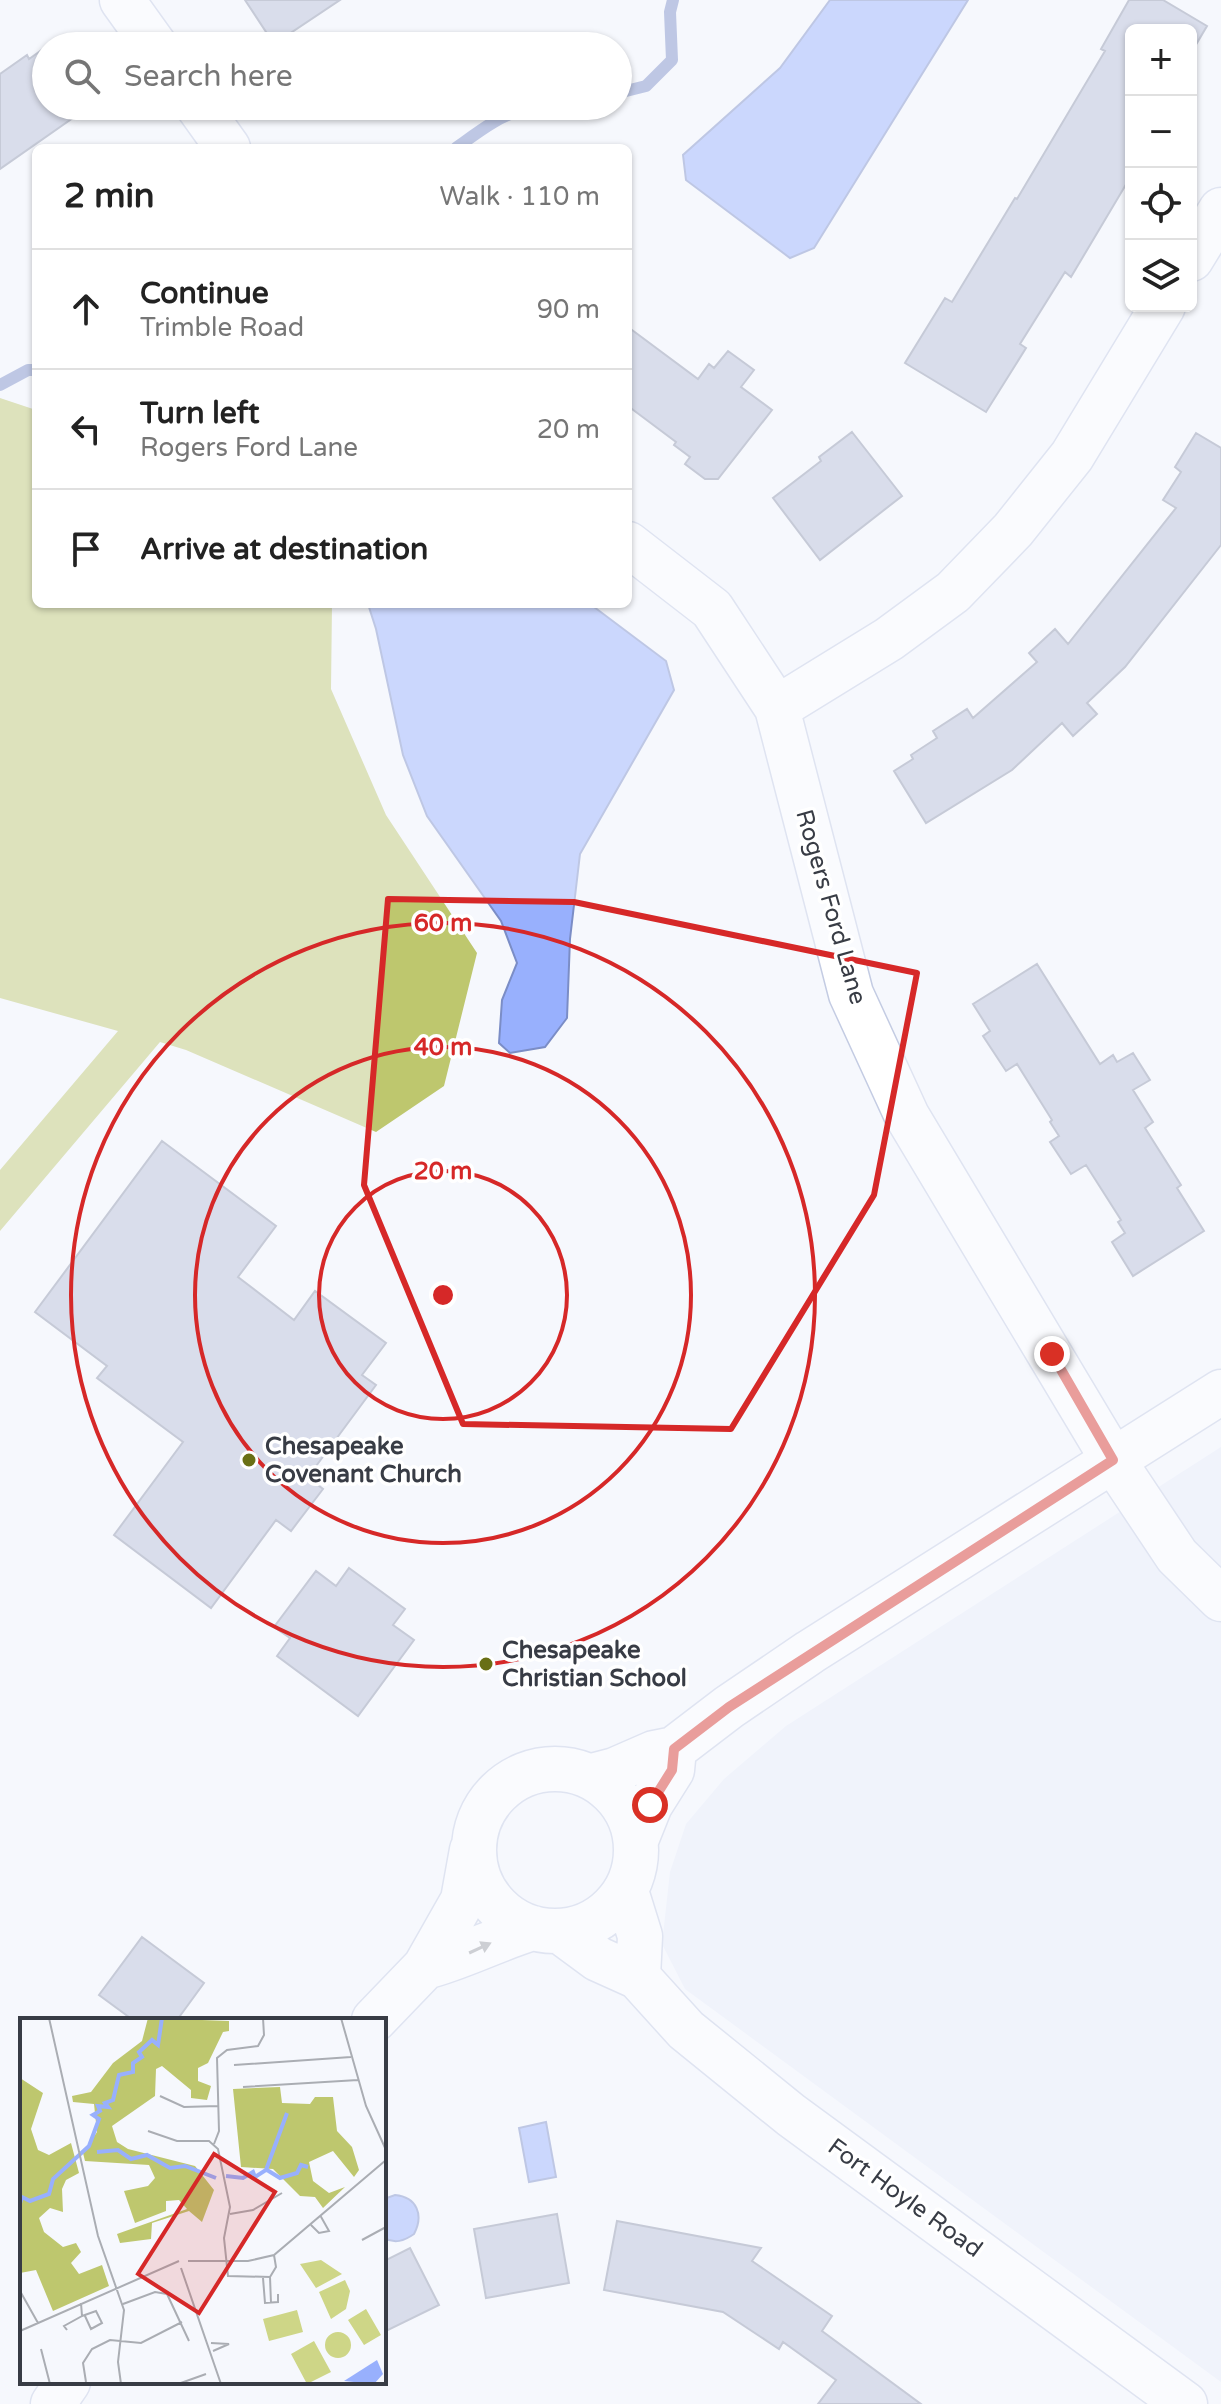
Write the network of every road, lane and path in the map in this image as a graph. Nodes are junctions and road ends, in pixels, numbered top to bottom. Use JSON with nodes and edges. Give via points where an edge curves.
{"nodes":[{"id":1,"x":122,"y":0,"type":"edge"},
{"id":2,"x":145,"y":32,"type":"edge"},
{"id":3,"x":208,"y":120,"type":"edge"},
{"id":4,"x":225,"y":144,"type":"edge"},
{"id":5,"x":1221,"y":210,"type":"edge"},
{"id":6,"x":1197,"y":249,"type":"edge"},
{"id":7,"x":1159,"y":312,"type":"edge"},
{"id":8,"x":632,"y":547,"type":"edge"},
{"id":9,"x":777,"y":708,"type":"junction"},
{"id":10,"x":1221,"y":1392,"type":"edge"},
{"id":11,"x":1113,"y":1460,"type":"junction"},
{"id":12,"x":1221,"y":1599,"type":"edge"},
{"id":13,"x":674,"y":1749,"type":"junction"},
{"id":14,"x":592,"y":1776,"type":"junction"},
{"id":15,"x":636,"y":1840,"type":"junction"},
{"id":16,"x":473,"y":1848,"type":"junction"},
{"id":17,"x":626,"y":1891,"type":"junction"},
{"id":18,"x":547,"y":1930,"type":"junction"},
{"id":19,"x":425,"y":1967,"type":"junction"},
{"id":20,"x":638,"y":1977,"type":"junction"},
{"id":21,"x":376,"y":2018,"type":"edge"},
{"id":22,"x":67,"y":2384,"type":"edge"},
{"id":23,"x":53,"y":2404,"type":"edge"},
{"id":24,"x":1185,"y":2404,"type":"edge"}],
"edges":[{"from":1,"to":2,"type":"street"},
{"from":3,"to":4,"type":"street"},
{"from":5,"to":6,"type":"street"},
{"from":7,"to":9,"type":"street","via":[[1072,456],[1013,530],[953,592],[889,639]]},
{"from":8,"to":9,"type":"street","name":"Rogers Ford Lane","via":[[712,609]]},
{"from":9,"to":11,"type":"street","name":"Rogers Ford Lane","via":[[851,994],[907,1116]]},
{"from":10,"to":11,"type":"street"},
{"from":11,"to":12,"type":"street","name":"Rogers Ford Lane","via":[[1177,1556]]},
{"from":11,"to":13,"type":"street","via":[[810,1652]]},
{"from":13,"to":14,"type":"street"},
{"from":13,"to":15,"type":"street","via":[[672,1770]]},
{"from":14,"to":15,"type":"street","via":[[614,1793],[629,1815]]},
{"from":14,"to":16,"type":"street","via":[[566,1768],[539,1769],[513,1779],[492,1797]]},
{"from":15,"to":17,"type":"street","via":[[635,1866]]},
{"from":16,"to":18,"type":"street","via":[[477,1875],[490,1899],[509,1918]]},
{"from":16,"to":19,"type":"street","via":[[463,1900]]},
{"from":17,"to":18,"type":"street","via":[[585,1925]]},
{"from":17,"to":20,"type":"street","via":[[640,1936]]},
{"from":19,"to":18,"type":"street","one_way":true,"via":[[457,1959],[505,1936]]},
{"from":18,"to":20,"type":"street","name":"Fort Hoyle Road"},
{"from":19,"to":21,"type":"street"},
{"from":20,"to":24,"type":"street","name":"Fort Hoyle Road","via":[[686,2030],[791,2115]]},
{"from":22,"to":23,"type":"street"}]}
